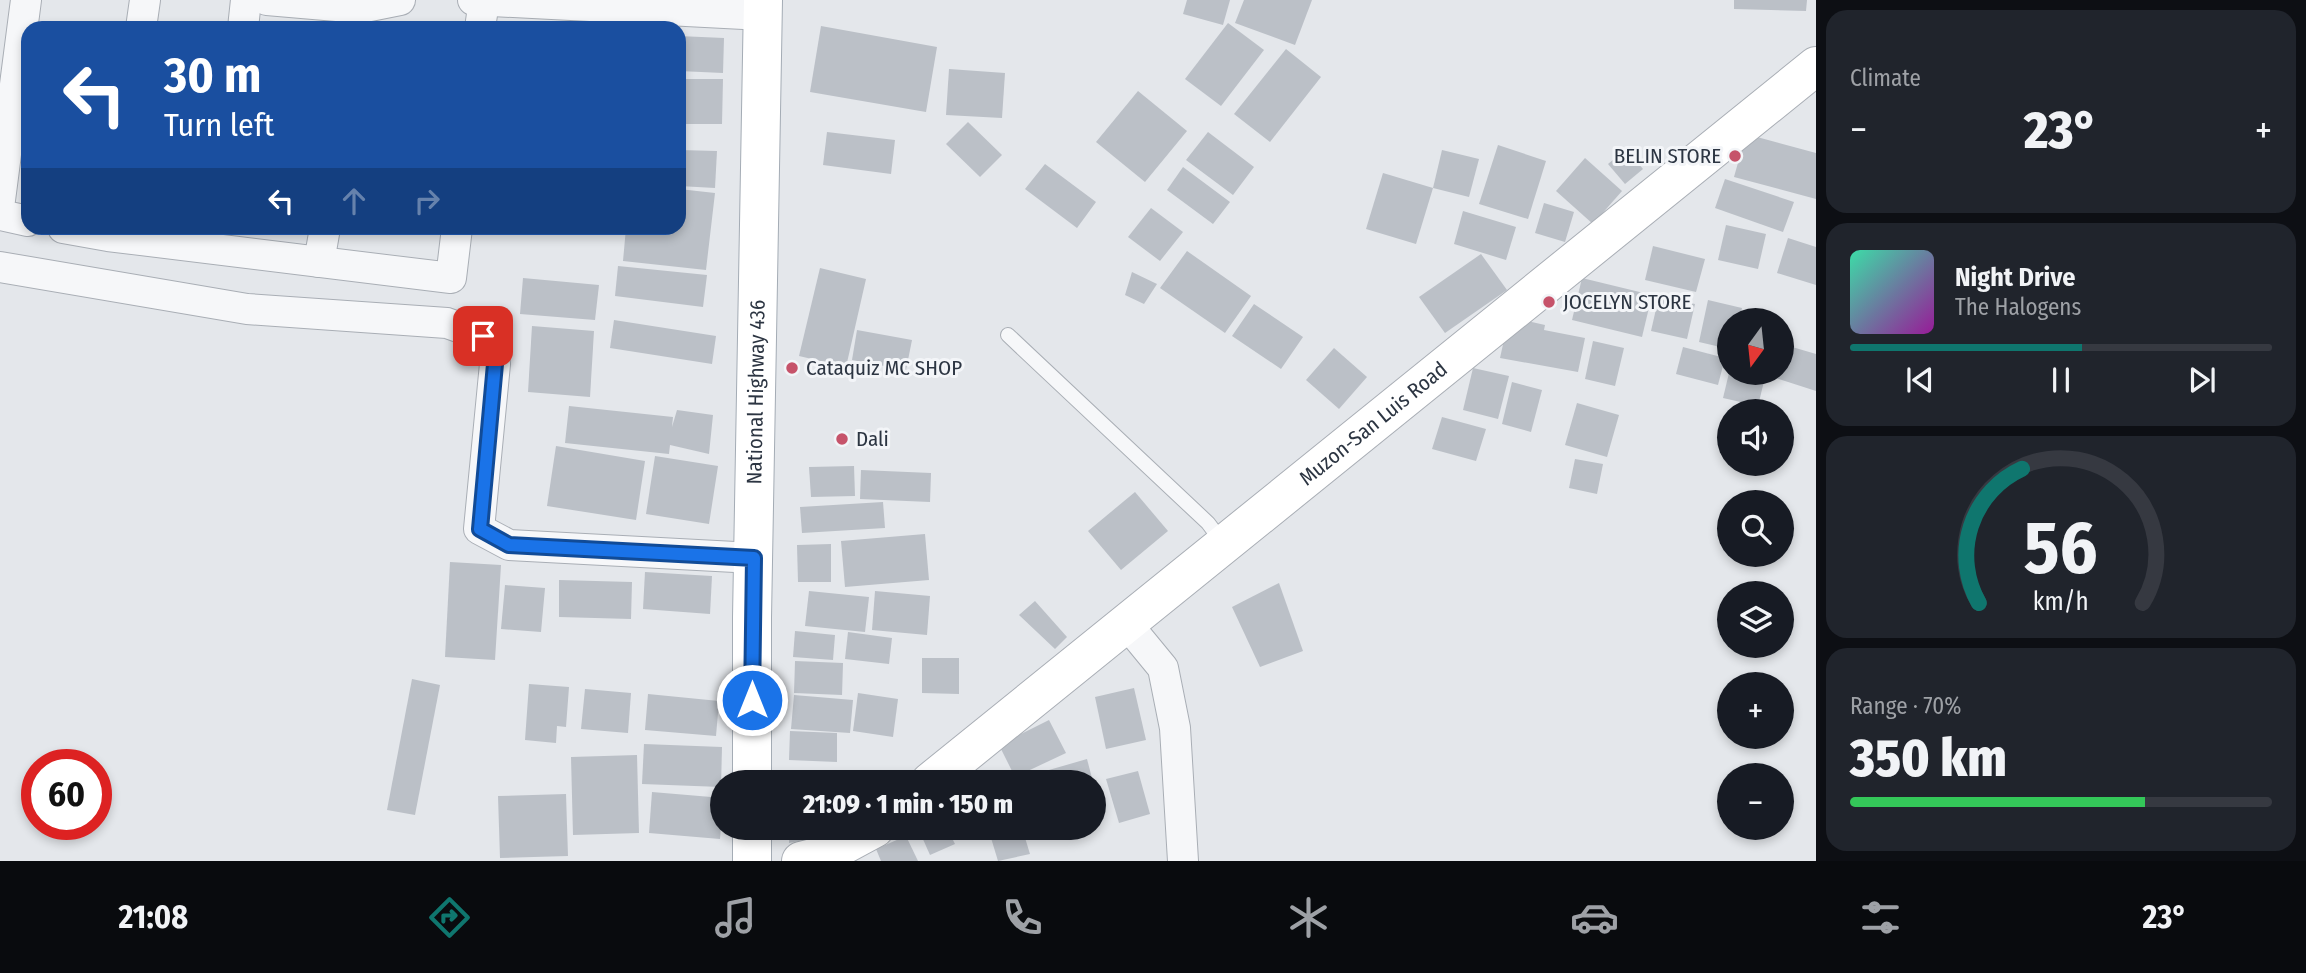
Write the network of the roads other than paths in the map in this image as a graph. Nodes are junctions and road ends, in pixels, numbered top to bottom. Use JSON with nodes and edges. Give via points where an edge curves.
{"nodes":[{"id":1,"x":26,"y":0,"type":"edge"},
{"id":2,"x":145,"y":0,"type":"edge"},
{"id":3,"x":246,"y":0,"type":"edge"},
{"id":4,"x":267,"y":0,"type":"edge"},
{"id":5,"x":400,"y":0,"type":"edge"},
{"id":6,"x":763,"y":7,"type":"edge"},
{"id":7,"x":479,"y":10,"type":"edge"},
{"id":8,"x":359,"y":18,"type":"edge"},
{"id":9,"x":23,"y":21,"type":"edge"},
{"id":10,"x":142,"y":21,"type":"edge"},
{"id":11,"x":244,"y":21,"type":"edge"},
{"id":12,"x":21,"y":38,"type":"edge"},
{"id":13,"x":1816,"y":65,"type":"edge"},
{"id":14,"x":0,"y":200,"type":"edge"},
{"id":15,"x":0,"y":215,"type":"edge"},
{"id":16,"x":21,"y":220,"type":"edge"},
{"id":17,"x":155,"y":235,"type":"edge"},
{"id":18,"x":324,"y":235,"type":"edge"},
{"id":19,"x":456,"y":235,"type":"edge"},
{"id":20,"x":217,"y":239,"type":"edge"},
{"id":21,"x":319,"y":262,"type":"junction"},
{"id":22,"x":0,"y":267,"type":"edge"},
{"id":23,"x":1008,"y":335,"type":"dead end"},
{"id":24,"x":1224,"y":544,"type":"junction"},
{"id":25,"x":754,"y":558,"type":"junction"},
{"id":26,"x":1126,"y":623,"type":"junction"},
{"id":27,"x":752,"y":770,"type":"edge"},
{"id":28,"x":945,"y":770,"type":"edge"},
{"id":29,"x":752,"y":840,"type":"edge"},
{"id":30,"x":853,"y":840,"type":"edge"},
{"id":31,"x":752,"y":861,"type":"edge"},
{"id":32,"x":801,"y":861,"type":"edge"},
{"id":33,"x":1183,"y":861,"type":"edge"}],
"edges":[{"from":1,"to":9,"type":"street"},
{"from":2,"to":10,"type":"street"},
{"from":3,"to":11,"type":"street"},
{"from":4,"to":8,"type":"street"},
{"from":5,"to":8,"type":"street"},
{"from":6,"to":7,"type":"street"},
{"from":6,"to":25,"type":"main road","name":"National Highway 436"},
{"from":12,"to":14,"type":"street"},
{"from":13,"to":24,"type":"main road","name":"Muzon-San Luis Road"},
{"from":15,"to":16,"type":"street"},
{"from":17,"to":20,"type":"street"},
{"from":18,"to":21,"type":"street"},
{"from":19,"to":21,"type":"street","via":[[451,278]]},
{"from":20,"to":21,"type":"street"},
{"from":22,"to":25,"type":"street","via":[[247,309],[447,323],[483,336],[495,364],[480,529],[509,545]]},
{"from":23,"to":24,"type":"lane","via":[[1208,523]]},
{"from":24,"to":26,"type":"main road","name":"Muzon-San Luis Road"},
{"from":25,"to":27,"type":"main road","name":"National Highway 436"},
{"from":26,"to":28,"type":"main road","name":"Muzon-San Luis Road"},
{"from":26,"to":33,"type":"street","via":[[1163,668],[1175,728]]},
{"from":29,"to":31,"type":"main road"},
{"from":30,"to":32,"type":"main road"}]}
